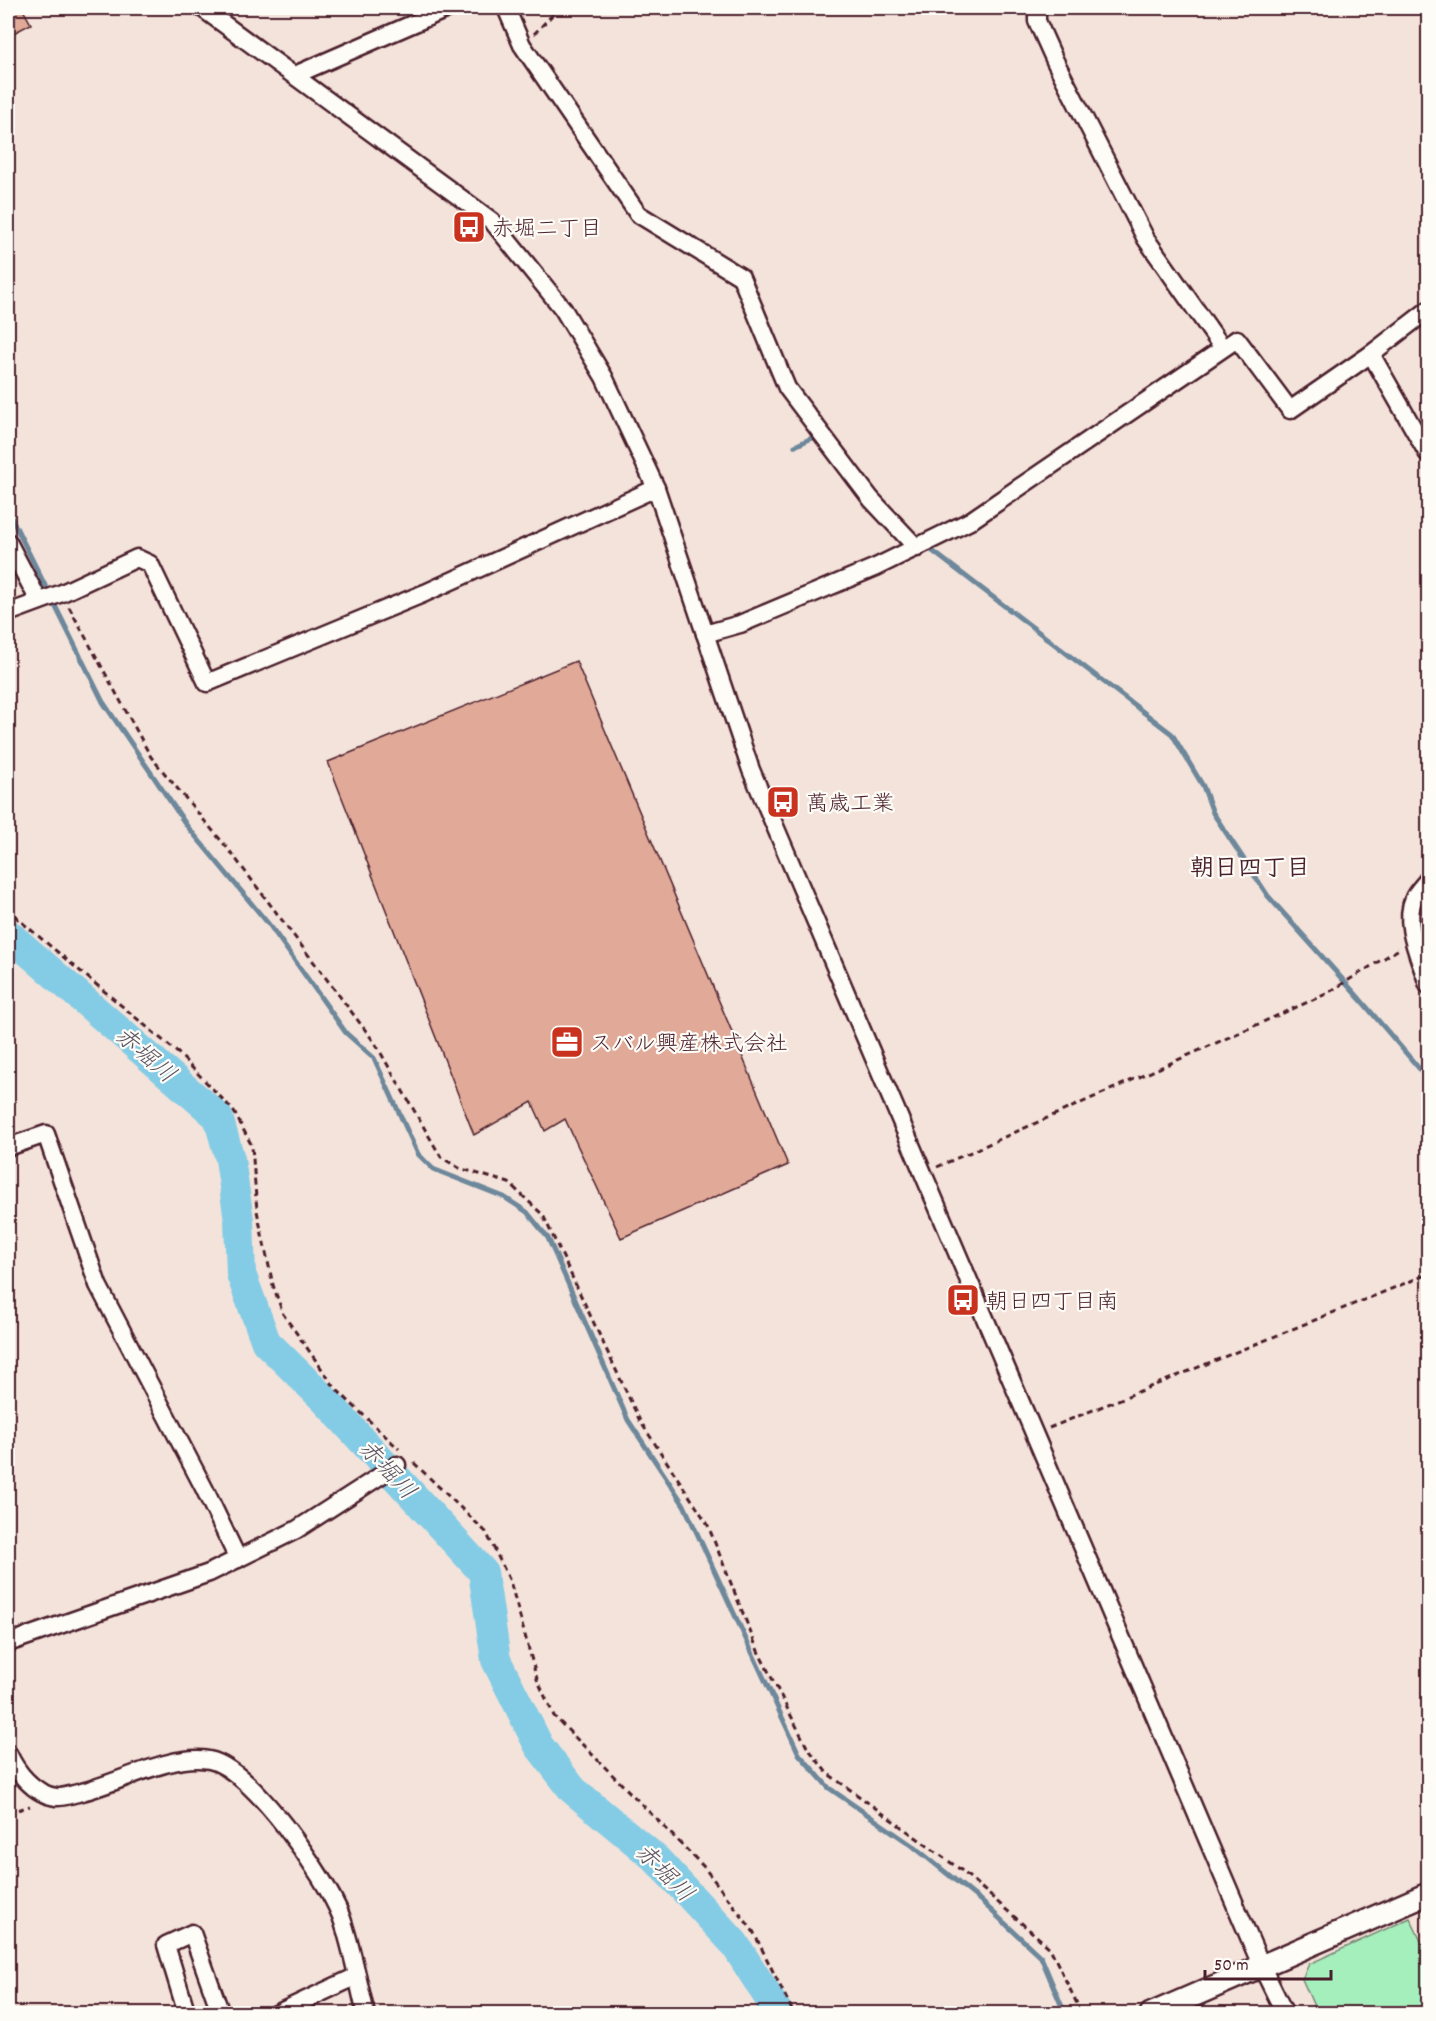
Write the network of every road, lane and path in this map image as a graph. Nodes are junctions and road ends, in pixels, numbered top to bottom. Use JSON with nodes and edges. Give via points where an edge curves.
{"nodes":[{"id":1,"x":202,"y":8,"type":"edge"},
{"id":2,"x":449,"y":8,"type":"edge"},
{"id":3,"x":506,"y":8,"type":"edge"},
{"id":4,"x":560,"y":8,"type":"edge"},
{"id":5,"x":1037,"y":8,"type":"edge"},
{"id":6,"x":522,"y":45,"type":"junction"},
{"id":7,"x":295,"y":75,"type":"junction"},
{"id":8,"x":1428,"y":310,"type":"edge"},
{"id":9,"x":1222,"y":347,"type":"junction"},
{"id":10,"x":1371,"y":354,"type":"junction"},
{"id":11,"x":1428,"y":454,"type":"edge"},
{"id":12,"x":656,"y":488,"type":"junction"},
{"id":13,"x":8,"y":542,"type":"edge"},
{"id":14,"x":916,"y":548,"type":"junction"},
{"id":15,"x":62,"y":593,"type":"junction"},
{"id":16,"x":39,"y":601,"type":"junction"},
{"id":17,"x":8,"y":613,"type":"edge"},
{"id":18,"x":705,"y":634,"type":"junction"},
{"id":19,"x":1428,"y":879,"type":"edge"},
{"id":20,"x":8,"y":907,"type":"edge"},
{"id":21,"x":1416,"y":946,"type":"junction"},
{"id":22,"x":1428,"y":985,"type":"edge"},
{"id":23,"x":8,"y":1147,"type":"edge"},
{"id":24,"x":924,"y":1173,"type":"junction"},
{"id":25,"x":1428,"y":1274,"type":"edge"},
{"id":26,"x":1034,"y":1434,"type":"junction"},
{"id":27,"x":403,"y":1461,"type":"junction"},
{"id":28,"x":238,"y":1559,"type":"junction"},
{"id":29,"x":8,"y":1643,"type":"edge"},
{"id":30,"x":8,"y":1752,"type":"edge"},
{"id":31,"x":1428,"y":1894,"type":"edge"},
{"id":32,"x":1261,"y":1965,"type":"junction"},
{"id":33,"x":357,"y":1976,"type":"junction"},
{"id":34,"x":187,"y":2013,"type":"edge"},
{"id":35,"x":221,"y":2013,"type":"edge"},
{"id":36,"x":276,"y":2013,"type":"edge"},
{"id":37,"x":366,"y":2013,"type":"edge"},
{"id":38,"x":794,"y":2013,"type":"edge"},
{"id":39,"x":1082,"y":2013,"type":"edge"},
{"id":40,"x":1151,"y":2013,"type":"edge"},
{"id":41,"x":1285,"y":2013,"type":"edge"}],
"edges":[{"from":1,"to":7,"type":"street"},
{"from":2,"to":7,"type":"street"},
{"from":3,"to":6,"type":"street"},
{"from":4,"to":6,"type":"path"},
{"from":5,"to":9,"type":"street","via":[[1037,21],[1055,61],[1146,239]]},
{"from":6,"to":14,"type":"street","via":[[638,214],[741,278],[788,388],[871,499]]},
{"from":7,"to":12,"type":"street","via":[[492,221],[563,309],[604,377]]},
{"from":8,"to":10,"type":"street"},
{"from":9,"to":10,"type":"street","via":[[1237,339],[1290,410]]},
{"from":9,"to":14,"type":"street","via":[[970,521]]},
{"from":10,"to":11,"type":"street"},
{"from":12,"to":15,"type":"street","via":[[425,593],[207,683],[150,564],[136,558]]},
{"from":12,"to":18,"type":"street"},
{"from":13,"to":16,"type":"street"},
{"from":14,"to":18,"type":"street","via":[[740,624]]},
{"from":15,"to":16,"type":"street"},
{"from":15,"to":39,"type":"path","via":[[151,757],[229,850],[375,1044],[441,1157],[459,1168],[509,1183],[543,1215],[640,1421],[707,1523],[758,1651],[807,1747],[827,1773],[961,1870],[1050,1948]]},
{"from":16,"to":17,"type":"street"},
{"from":18,"to":24,"type":"street","via":[[751,770]]},
{"from":19,"to":21,"type":"street","via":[[1413,898],[1412,931]]},
{"from":20,"to":27,"type":"path","via":[[178,1053],[233,1110],[252,1146],[257,1211],[273,1285],[284,1314],[336,1389]]},
{"from":21,"to":22,"type":"street"},
{"from":21,"to":24,"type":"path","via":[[1401,948],[1326,994]]},
{"from":23,"to":28,"type":"street","via":[[46,1134],[98,1285]]},
{"from":24,"to":26,"type":"street"},
{"from":25,"to":26,"type":"path"},
{"from":26,"to":32,"type":"street"},
{"from":27,"to":28,"type":"street","via":[[296,1530]]},
{"from":27,"to":38,"type":"path","via":[[486,1532],[510,1581],[537,1679],[554,1716],[703,1866],[753,1931]]},
{"from":28,"to":29,"type":"street","via":[[209,1573]]},
{"from":30,"to":33,"type":"street","via":[[16,1771],[35,1787],[56,1797],[104,1787],[181,1759],[209,1760],[229,1766],[276,1814],[312,1865],[340,1916]]},
{"from":31,"to":32,"type":"main road"},
{"from":32,"to":40,"type":"main road"},
{"from":32,"to":41,"type":"street"},
{"from":33,"to":36,"type":"street"},
{"from":33,"to":37,"type":"street"},
{"from":34,"to":35,"type":"street","via":[[166,1945],[192,1933]]}]}
